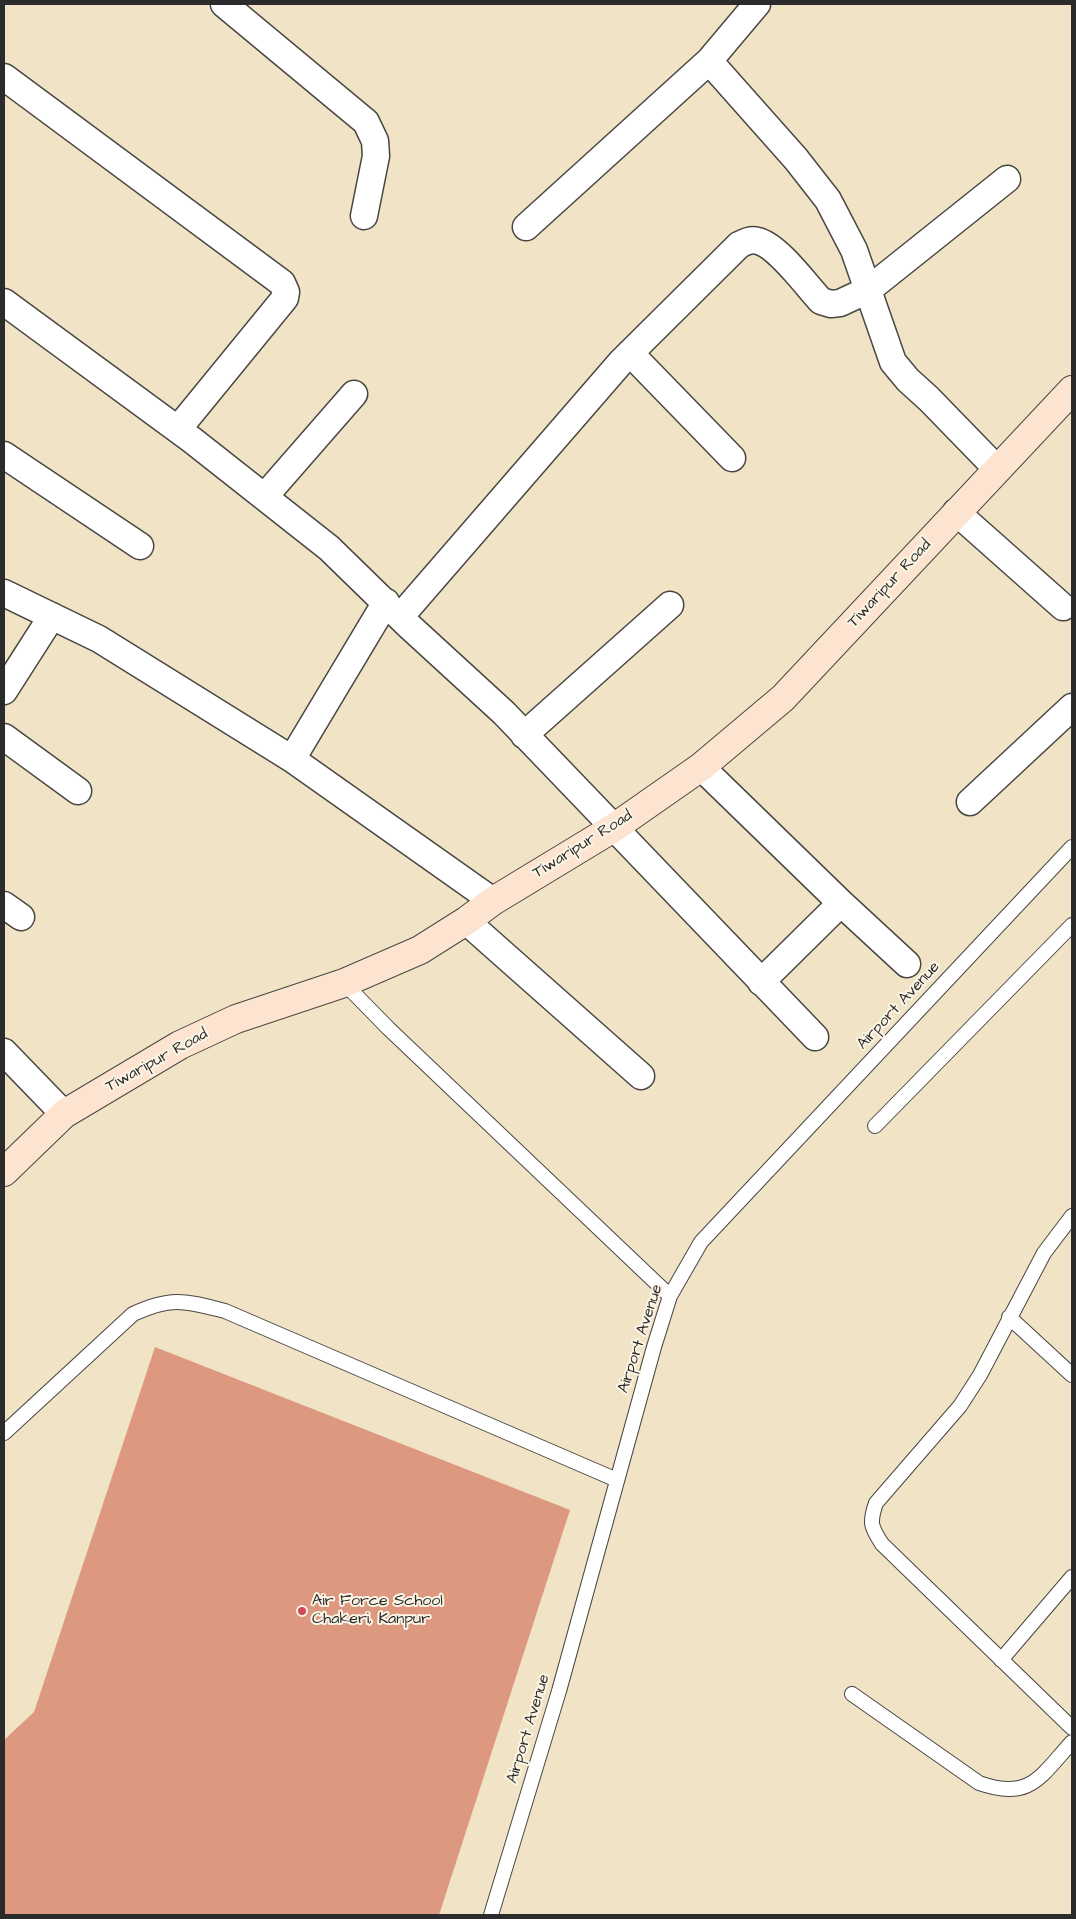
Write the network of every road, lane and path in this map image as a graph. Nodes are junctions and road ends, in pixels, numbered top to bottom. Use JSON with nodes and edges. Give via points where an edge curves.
{"nodes":[{"id":1,"x":224,"y":4,"type":"edge"},
{"id":2,"x":757,"y":4,"type":"edge"},
{"id":3,"x":709,"y":61,"type":"junction"},
{"id":4,"x":4,"y":77,"type":"edge"},
{"id":5,"x":1007,"y":179,"type":"dead end"},
{"id":6,"x":364,"y":216,"type":"dead end"},
{"id":7,"x":526,"y":227,"type":"dead end"},
{"id":8,"x":868,"y":290,"type":"junction"},
{"id":9,"x":4,"y":302,"type":"edge"},
{"id":10,"x":630,"y":353,"type":"junction"},
{"id":11,"x":1072,"y":390,"type":"edge"},
{"id":12,"x":354,"y":394,"type":"dead end"},
{"id":13,"x":178,"y":429,"type":"junction"},
{"id":14,"x":4,"y":455,"type":"edge"},
{"id":15,"x":732,"y":458,"type":"dead end"},
{"id":16,"x":997,"y":469,"type":"junction"},
{"id":17,"x":265,"y":496,"type":"junction"},
{"id":18,"x":956,"y":512,"type":"junction"},
{"id":19,"x":140,"y":546,"type":"dead end"},
{"id":20,"x":4,"y":593,"type":"edge"},
{"id":21,"x":670,"y":605,"type":"dead end"},
{"id":22,"x":1063,"y":606,"type":"dead end"},
{"id":23,"x":393,"y":610,"type":"junction"},
{"id":24,"x":52,"y":616,"type":"junction"},
{"id":25,"x":4,"y":691,"type":"edge"},
{"id":26,"x":1072,"y":707,"type":"edge"},
{"id":27,"x":524,"y":735,"type":"junction"},
{"id":28,"x":4,"y":737,"type":"edge"},
{"id":29,"x":292,"y":759,"type":"junction"},
{"id":30,"x":701,"y":767,"type":"junction"},
{"id":31,"x":78,"y":791,"type":"dead end"},
{"id":32,"x":970,"y":802,"type":"dead end"},
{"id":33,"x":615,"y":827,"type":"junction"},
{"id":34,"x":1072,"y":847,"type":"edge"},
{"id":35,"x":493,"y":901,"type":"junction"},
{"id":36,"x":841,"y":904,"type":"junction"},
{"id":37,"x":466,"y":921,"type":"junction"},
{"id":38,"x":1072,"y":925,"type":"edge"},
{"id":39,"x":907,"y":964,"type":"dead end"},
{"id":40,"x":761,"y":982,"type":"junction"},
{"id":41,"x":344,"y":983,"type":"junction"},
{"id":42,"x":815,"y":1037,"type":"dead end"},
{"id":43,"x":4,"y":1052,"type":"edge"},
{"id":44,"x":641,"y":1076,"type":"dead end"},
{"id":45,"x":64,"y":1114,"type":"junction"},
{"id":46,"x":875,"y":1126,"type":"dead end"},
{"id":47,"x":4,"y":1172,"type":"edge"},
{"id":48,"x":1072,"y":1216,"type":"edge"},
{"id":49,"x":670,"y":1296,"type":"junction"},
{"id":50,"x":1009,"y":1317,"type":"junction"},
{"id":51,"x":1072,"y":1375,"type":"edge"},
{"id":52,"x":4,"y":1433,"type":"edge"},
{"id":53,"x":617,"y":1480,"type":"junction"},
{"id":54,"x":1072,"y":1577,"type":"edge"},
{"id":55,"x":1001,"y":1660,"type":"junction"},
{"id":56,"x":852,"y":1694,"type":"dead end"},
{"id":57,"x":1072,"y":1728,"type":"edge"},
{"id":58,"x":1072,"y":1742,"type":"edge"},
{"id":59,"x":491,"y":1915,"type":"edge"}],
"edges":[{"from":1,"to":6,"type":"street","via":[[366,122],[375,141],[376,156]]},
{"from":2,"to":3,"type":"street"},
{"from":3,"to":7,"type":"street"},
{"from":3,"to":8,"type":"street","via":[[828,200],[854,250]]},
{"from":4,"to":13,"type":"street","via":[[282,283],[285,298]]},
{"from":5,"to":8,"type":"street"},
{"from":8,"to":10,"type":"street","via":[[840,302],[821,301],[770,247],[748,240],[738,245]]},
{"from":8,"to":16,"type":"street","via":[[894,362]]},
{"from":9,"to":13,"type":"street"},
{"from":10,"to":15,"type":"street"},
{"from":10,"to":23,"type":"street"},
{"from":11,"to":16,"type":"street","name":"Tiwaripur Road"},
{"from":12,"to":17,"type":"street"},
{"from":13,"to":17,"type":"street"},
{"from":14,"to":19,"type":"street"},
{"from":16,"to":18,"type":"street","name":"Tiwaripur Road"},
{"from":17,"to":23,"type":"street","via":[[329,548]]},
{"from":18,"to":22,"type":"street"},
{"from":18,"to":30,"type":"street","name":"Tiwaripur Road","via":[[782,698]]},
{"from":20,"to":24,"type":"street"},
{"from":21,"to":27,"type":"street"},
{"from":23,"to":27,"type":"street"},
{"from":23,"to":29,"type":"street"},
{"from":24,"to":25,"type":"street"},
{"from":24,"to":29,"type":"street","via":[[99,639]]},
{"from":26,"to":32,"type":"street"},
{"from":27,"to":33,"type":"street"},
{"from":28,"to":31,"type":"street"},
{"from":29,"to":35,"type":"street"},
{"from":30,"to":33,"type":"street","name":"Tiwaripur Road"},
{"from":30,"to":36,"type":"street"},
{"from":33,"to":35,"type":"street","name":"Tiwaripur Road"},
{"from":33,"to":40,"type":"street"},
{"from":34,"to":49,"type":"lane","name":"Airport Avenue","via":[[701,1242]]},
{"from":35,"to":37,"type":"street","name":"Tiwaripur Road"},
{"from":36,"to":39,"type":"street"},
{"from":36,"to":40,"type":"street"},
{"from":37,"to":41,"type":"street","name":"Tiwaripur Road","via":[[420,950]]},
{"from":37,"to":44,"type":"street"},
{"from":38,"to":46,"type":"lane"},
{"from":40,"to":42,"type":"street"},
{"from":41,"to":45,"type":"street","name":"Tiwaripur Road","via":[[236,1020],[180,1045]]},
{"from":41,"to":49,"type":"lane"},
{"from":43,"to":45,"type":"street"},
{"from":45,"to":47,"type":"street","name":"Tiwaripur Road"},
{"from":48,"to":50,"type":"lane","via":[[1044,1253]]},
{"from":49,"to":53,"type":"lane","name":"Airport Avenue"},
{"from":50,"to":51,"type":"lane"},
{"from":50,"to":55,"type":"lane","via":[[980,1375],[960,1406],[876,1503],[871,1517],[872,1528],[882,1544]]},
{"from":52,"to":53,"type":"lane","via":[[133,1314],[155,1304],[184,1301],[225,1311]]},
{"from":53,"to":59,"type":"lane","name":"Airport Avenue","via":[[559,1691]]},
{"from":54,"to":55,"type":"lane"},
{"from":55,"to":57,"type":"lane"},
{"from":56,"to":58,"type":"lane","via":[[978,1783],[998,1790],[1020,1789],[1033,1781]]}]}
